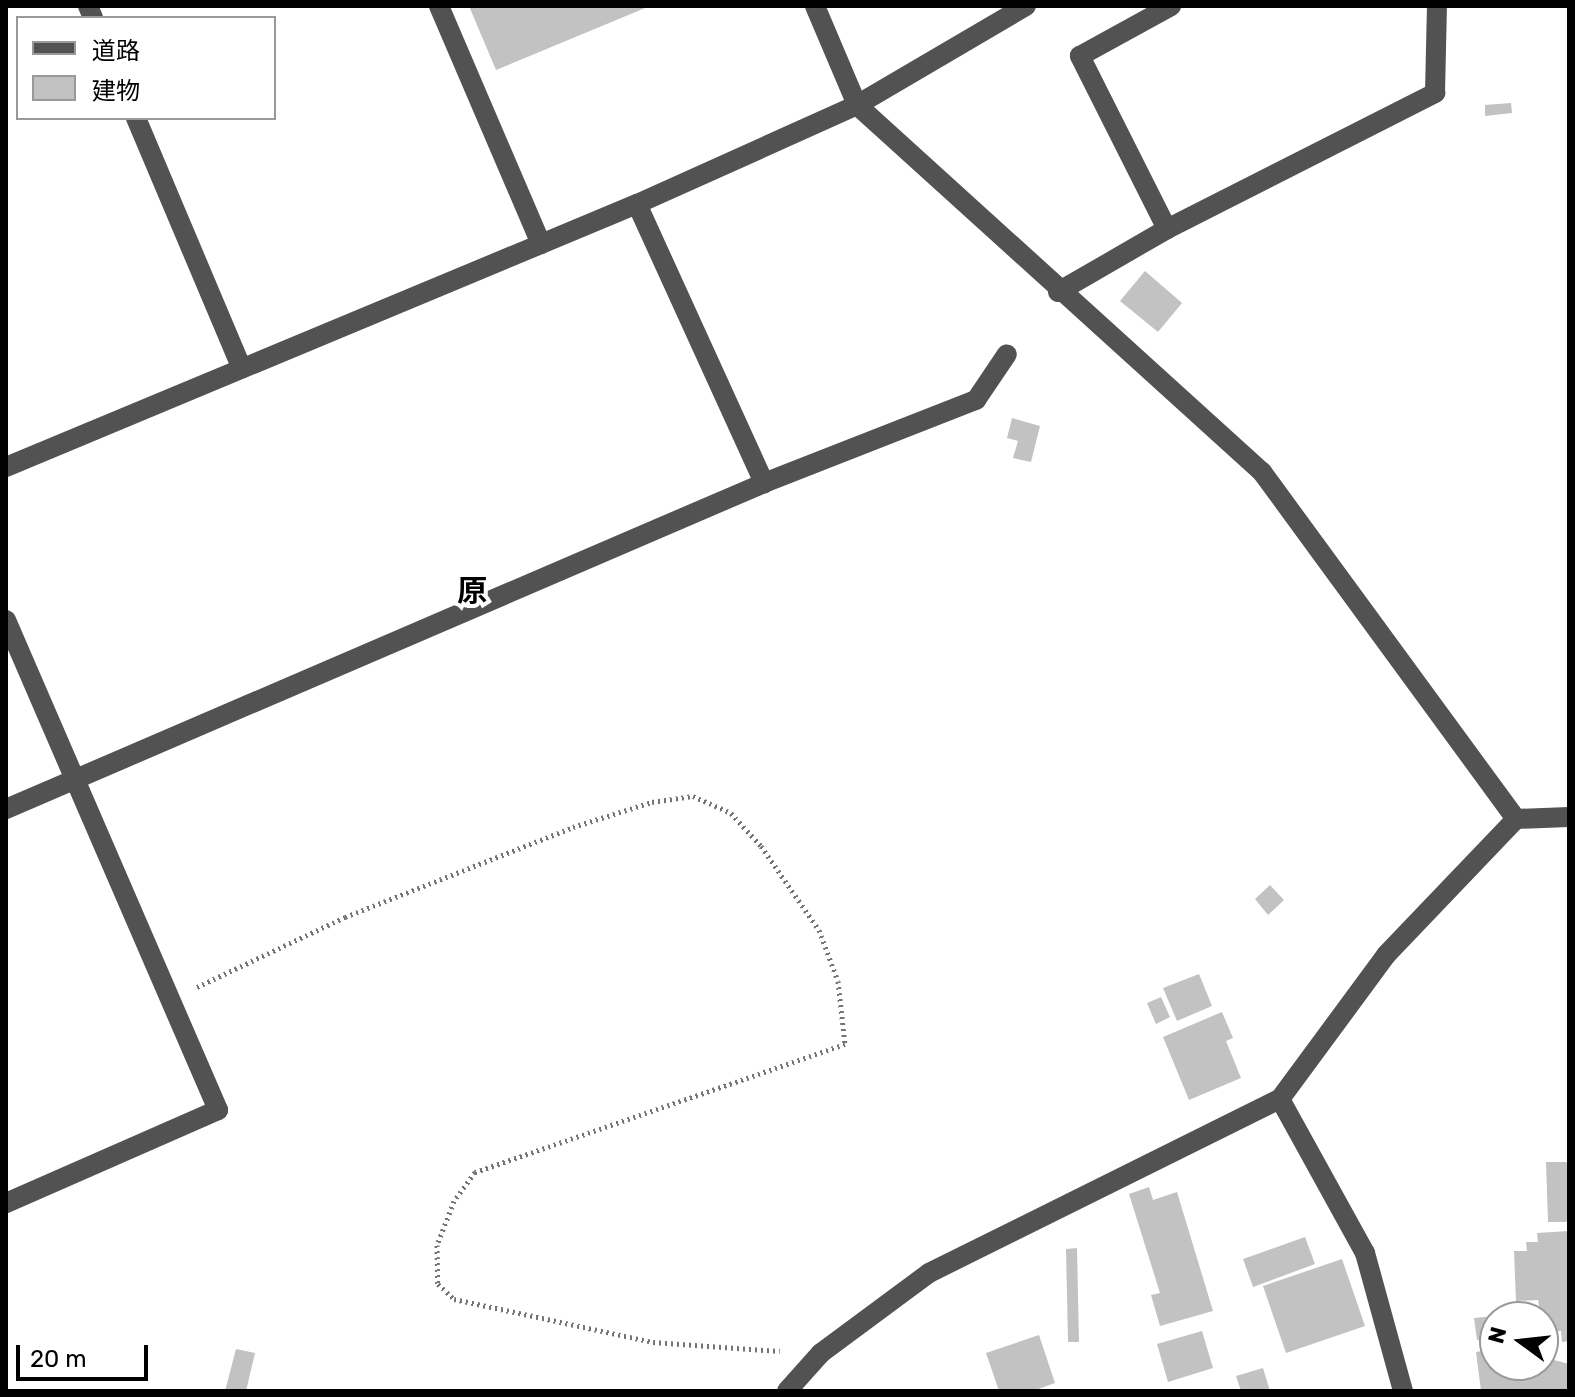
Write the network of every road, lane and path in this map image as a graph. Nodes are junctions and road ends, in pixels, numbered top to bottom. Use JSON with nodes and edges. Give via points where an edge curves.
{"nodes":[{"id":1,"x":439,"y":6,"type":"edge"},
{"id":2,"x":815,"y":6,"type":"edge"},
{"id":3,"x":1026,"y":6,"type":"edge"},
{"id":4,"x":1171,"y":6,"type":"edge"},
{"id":5,"x":1437,"y":6,"type":"edge"},
{"id":6,"x":857,"y":105,"type":"junction"},
{"id":7,"x":137,"y":120,"type":"edge"},
{"id":8,"x":637,"y":204,"type":"junction"},
{"id":9,"x":1167,"y":229,"type":"junction"},
{"id":10,"x":541,"y":244,"type":"junction"},
{"id":11,"x":1058,"y":292,"type":"junction"},
{"id":12,"x":1007,"y":354,"type":"dead end"},
{"id":13,"x":242,"y":369,"type":"junction"},
{"id":14,"x":6,"y":467,"type":"edge"},
{"id":15,"x":764,"y":483,"type":"junction"},
{"id":16,"x":6,"y":620,"type":"edge"},
{"id":17,"x":75,"y":780,"type":"junction"},
{"id":18,"x":6,"y":809,"type":"edge"},
{"id":19,"x":1569,"y":817,"type":"edge"},
{"id":20,"x":1516,"y":819,"type":"junction"},
{"id":21,"x":170,"y":999,"type":"junction"},
{"id":22,"x":1280,"y":1099,"type":"junction"},
{"id":23,"x":6,"y":1203,"type":"edge"},
{"id":24,"x":821,"y":1353,"type":"junction"},
{"id":25,"x":787,"y":1391,"type":"edge"},
{"id":26,"x":1403,"y":1391,"type":"edge"}],
"edges":[{"from":1,"to":10,"type":"street"},
{"from":2,"to":6,"type":"street"},
{"from":3,"to":6,"type":"street"},
{"from":4,"to":9,"type":"street","via":[[1080,56]]},
{"from":5,"to":9,"type":"street","via":[[1435,93]]},
{"from":6,"to":8,"type":"street"},
{"from":6,"to":11,"type":"street"},
{"from":7,"to":13,"type":"street"},
{"from":8,"to":10,"type":"street"},
{"from":8,"to":15,"type":"street"},
{"from":9,"to":11,"type":"street"},
{"from":10,"to":13,"type":"street"},
{"from":11,"to":20,"type":"street","via":[[1262,472]]},
{"from":12,"to":15,"type":"street","via":[[976,400]]},
{"from":13,"to":14,"type":"street"},
{"from":15,"to":17,"type":"street"},
{"from":16,"to":17,"type":"street"},
{"from":17,"to":18,"type":"street"},
{"from":17,"to":21,"type":"street"},
{"from":19,"to":20,"type":"street"},
{"from":20,"to":22,"type":"street","via":[[1386,955]]},
{"from":21,"to":23,"type":"street","via":[[218,1110]]},
{"from":21,"to":24,"type":"path","via":[[345,917],[573,827],[652,802],[693,796],[731,813],[761,846],[819,930],[838,981],[845,1044],[475,1172],[454,1201],[437,1245],[438,1284],[454,1299],[653,1342]]},
{"from":22,"to":24,"type":"street","via":[[929,1273]]},
{"from":22,"to":26,"type":"street","via":[[1365,1253]]},
{"from":24,"to":25,"type":"street"}]}
